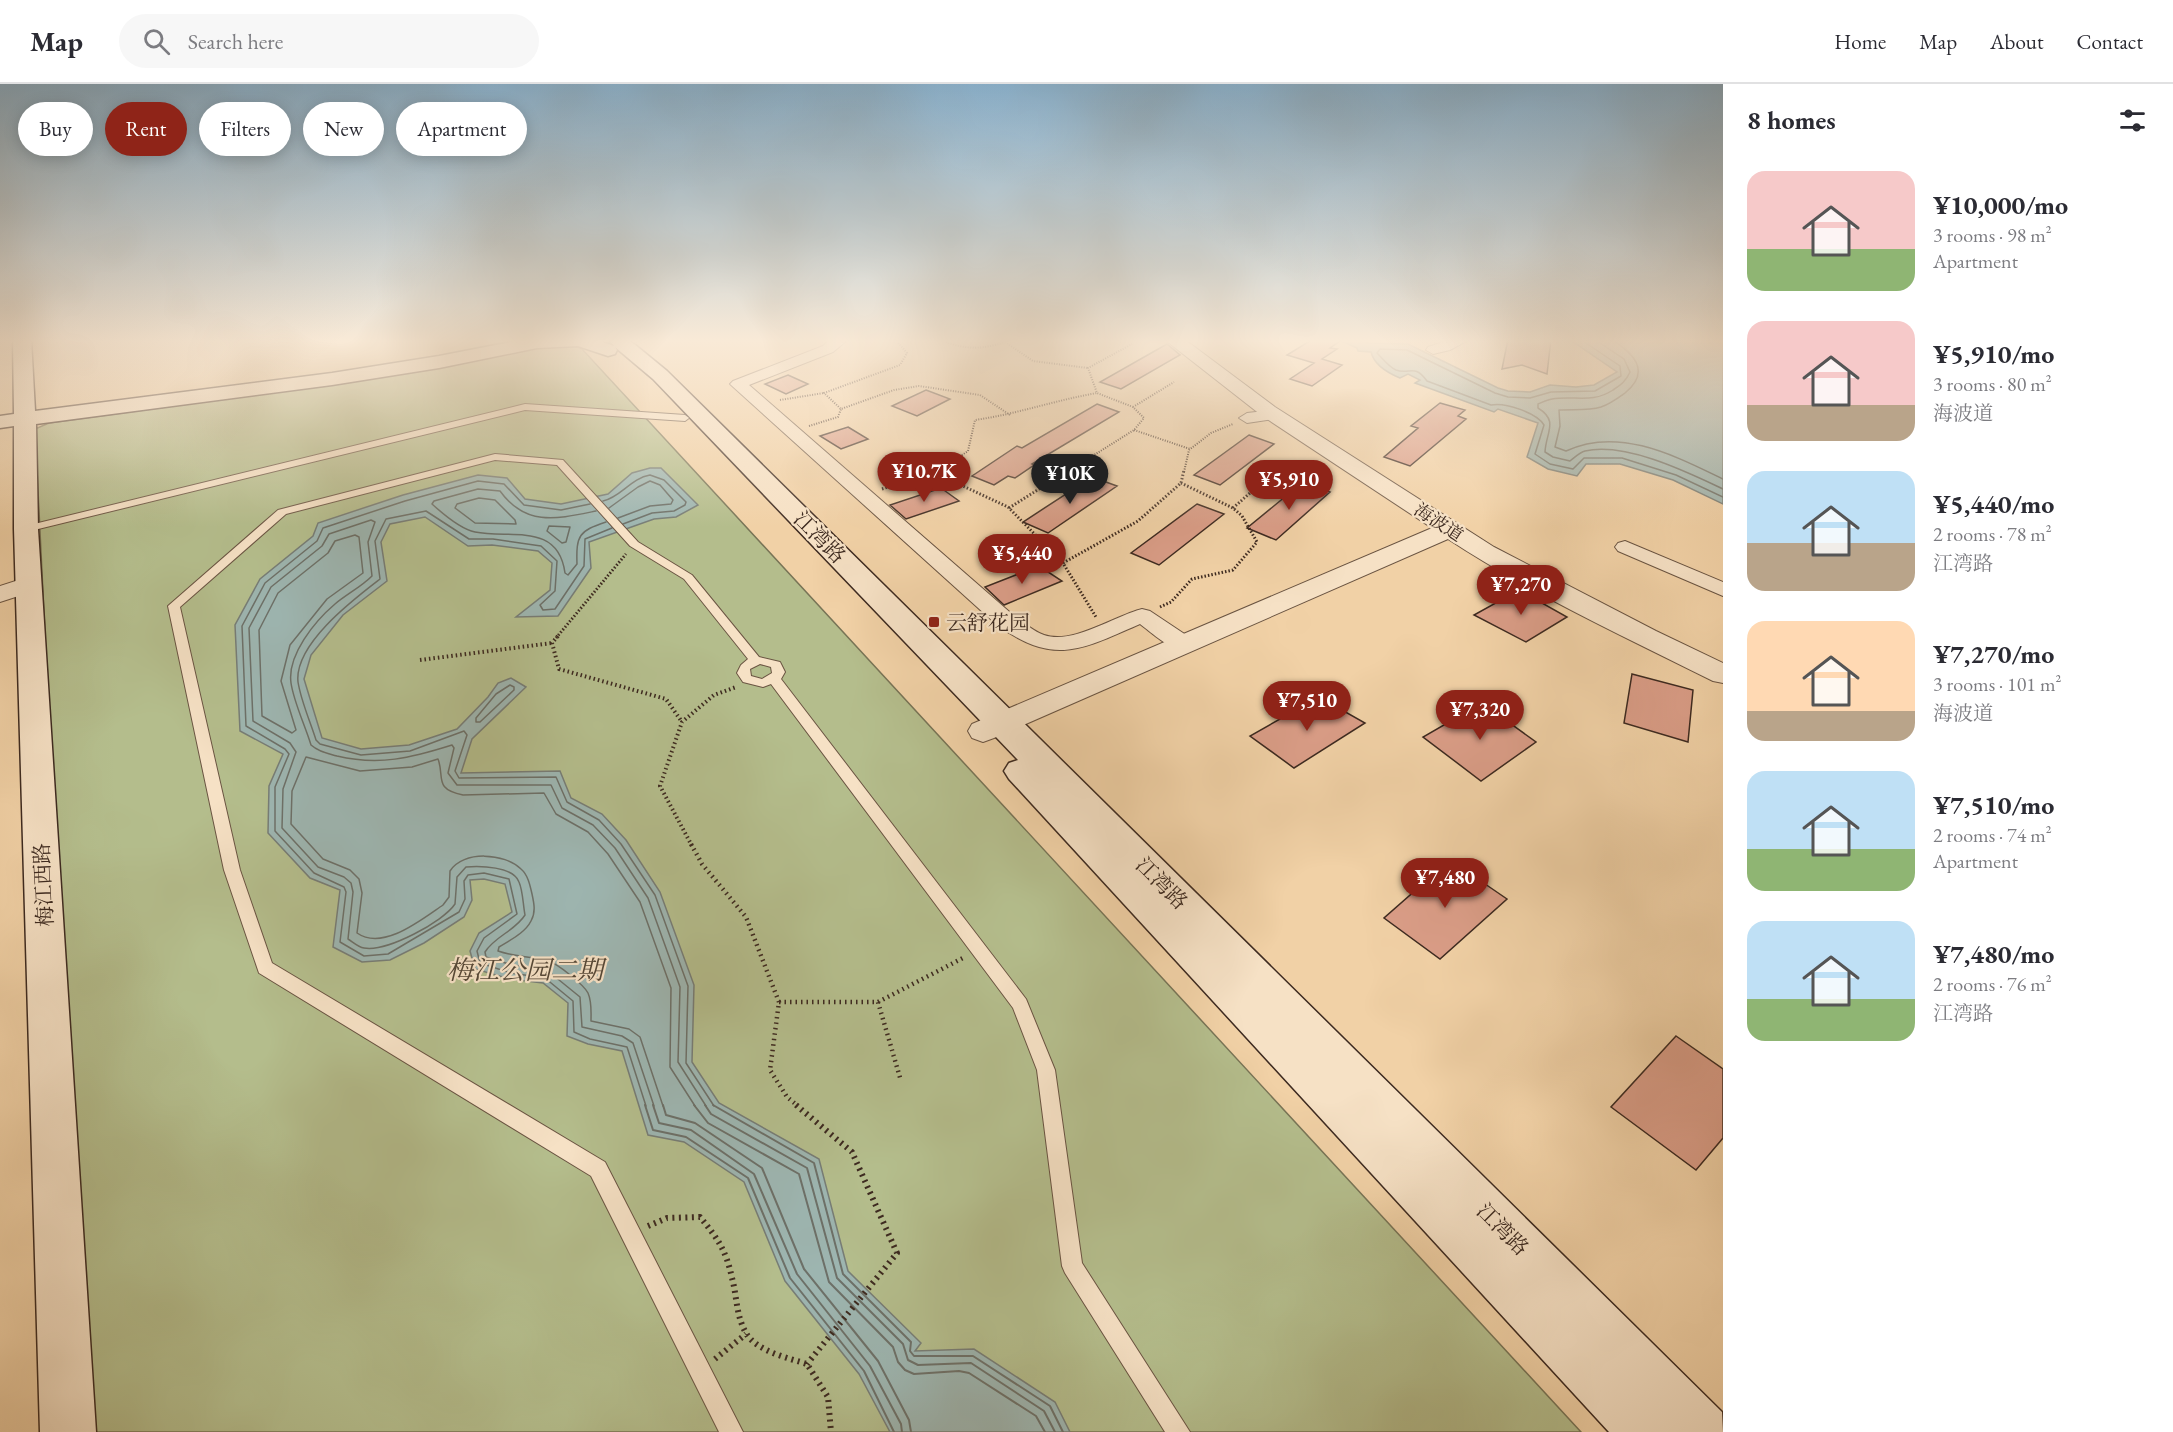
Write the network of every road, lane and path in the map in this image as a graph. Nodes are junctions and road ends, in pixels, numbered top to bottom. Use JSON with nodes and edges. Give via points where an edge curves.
{"nodes":[{"id":1,"x":15,"y":402,"type":"edge"},
{"id":2,"x":143,"y":402,"type":"edge"},
{"id":3,"x":667,"y":402,"type":"edge"},
{"id":4,"x":685,"y":402,"type":"edge"},
{"id":5,"x":766,"y":402,"type":"edge"},
{"id":6,"x":833,"y":402,"type":"edge"},
{"id":7,"x":861,"y":402,"type":"edge"},
{"id":8,"x":990,"y":402,"type":"edge"},
{"id":9,"x":1057,"y":402,"type":"edge"},
{"id":10,"x":1122,"y":402,"type":"edge"},
{"id":11,"x":1140,"y":402,"type":"edge"},
{"id":12,"x":1257,"y":402,"type":"edge"},
{"id":13,"x":759,"y":403,"type":"joint"},
{"id":14,"x":1133,"y":406,"type":"junction"},
{"id":15,"x":841,"y":409,"type":"junction"},
{"id":16,"x":1274,"y":415,"type":"junction"},
{"id":17,"x":1010,"y":416,"type":"junction"},
{"id":18,"x":13,"y":417,"type":"edge"},
{"id":19,"x":684,"y":418,"type":"junction"},
{"id":20,"x":1247,"y":418,"type":"joint"},
{"id":21,"x":1134,"y":430,"type":"junction"},
{"id":22,"x":791,"y":432,"type":"junction"},
{"id":23,"x":1190,"y":450,"type":"junction"},
{"id":24,"x":1282,"y":465,"type":"dead end"},
{"id":25,"x":935,"y":473,"type":"junction"},
{"id":26,"x":1182,"y":483,"type":"junction"},
{"id":27,"x":878,"y":490,"type":"dead end"},
{"id":28,"x":1010,"y":508,"type":"junction"},
{"id":29,"x":1233,"y":508,"type":"junction"},
{"id":30,"x":1444,"y":525,"type":"junction"},
{"id":31,"x":26,"y":529,"type":"junction"},
{"id":32,"x":634,"y":544,"type":"junction"},
{"id":33,"x":1625,"y":547,"type":"dead end"},
{"id":34,"x":1063,"y":563,"type":"junction"},
{"id":35,"x":14,"y":590,"type":"edge"},
{"id":36,"x":1723,"y":590,"type":"edge"},
{"id":37,"x":1142,"y":616,"type":"junction"},
{"id":38,"x":1099,"y":623,"type":"dead end"},
{"id":39,"x":1176,"y":639,"type":"junction"},
{"id":40,"x":552,"y":643,"type":"junction"},
{"id":41,"x":420,"y":660,"type":"dead end"},
{"id":42,"x":756,"y":661,"type":"junction"},
{"id":43,"x":1723,"y":674,"type":"edge"},
{"id":44,"x":774,"y":679,"type":"junction"},
{"id":45,"x":751,"y":682,"type":"junction"},
{"id":46,"x":986,"y":719,"type":"junction"},
{"id":47,"x":682,"y":722,"type":"junction"},
{"id":48,"x":978,"y":949,"type":"junction"},
{"id":49,"x":779,"y":1002,"type":"junction"},
{"id":50,"x":878,"y":1002,"type":"junction"},
{"id":51,"x":901,"y":1081,"type":"dead end"},
{"id":52,"x":631,"y":1234,"type":"junction"},
{"id":53,"x":746,"y":1334,"type":"junction"},
{"id":54,"x":807,"y":1364,"type":"junction"},
{"id":55,"x":700,"y":1370,"type":"junction"},
{"id":56,"x":68,"y":1432,"type":"edge"},
{"id":57,"x":731,"y":1432,"type":"edge"},
{"id":58,"x":831,"y":1432,"type":"edge"},
{"id":59,"x":1178,"y":1432,"type":"edge"},
{"id":60,"x":1647,"y":1432,"type":"edge"},
{"id":61,"x":1702,"y":1432,"type":"edge"}],
"edges":[{"from":1,"to":18,"type":"main road","name":"梅江西路"},
{"from":2,"to":18,"type":"main road"},
{"from":3,"to":19,"type":"main road","name":"江湾路"},
{"from":4,"to":46,"type":"main road","name":"江湾路"},
{"from":5,"to":13,"type":"path"},
{"from":6,"to":15,"type":"path"},
{"from":7,"to":15,"type":"path"},
{"from":8,"to":17,"type":"path"},
{"from":9,"to":17,"type":"path"},
{"from":10,"to":14,"type":"path"},
{"from":11,"to":14,"type":"path"},
{"from":12,"to":16,"type":"street","name":"海波道"},
{"from":13,"to":22,"type":"street"},
{"from":14,"to":21,"type":"path","via":[[1144,417]]},
{"from":15,"to":22,"type":"path","via":[[838,417]]},
{"from":16,"to":20,"type":"street"},
{"from":16,"to":30,"type":"street","name":"海波道"},
{"from":17,"to":25,"type":"path","via":[[975,420],[968,451]]},
{"from":18,"to":31,"type":"main road","name":"梅江西路"},
{"from":19,"to":31,"type":"lane","via":[[525,407]]},
{"from":19,"to":46,"type":"main road","name":"江湾路"},
{"from":20,"to":23,"type":"path","via":[[1211,433]]},
{"from":21,"to":23,"type":"path"},
{"from":21,"to":28,"type":"path"},
{"from":22,"to":37,"type":"street","via":[[1025,634],[1047,643],[1074,642]]},
{"from":23,"to":26,"type":"path"},
{"from":24,"to":29,"type":"path"},
{"from":25,"to":27,"type":"path"},
{"from":25,"to":28,"type":"path"},
{"from":26,"to":29,"type":"path"},
{"from":26,"to":34,"type":"path","via":[[1138,521]]},
{"from":28,"to":34,"type":"path"},
{"from":29,"to":37,"type":"path","via":[[1257,542],[1247,556],[1233,570],[1192,579],[1172,602]]},
{"from":30,"to":39,"type":"street"},
{"from":30,"to":43,"type":"street","name":"海波道","via":[[1485,552]]},
{"from":31,"to":35,"type":"main road","name":"梅江西路"},
{"from":32,"to":40,"type":"path"},
{"from":32,"to":42,"type":"lane","via":[[688,577]]},
{"from":32,"to":52,"type":"lane","via":[[560,462],[495,457],[282,512],[174,606],[232,870],[265,968],[598,1169]]},
{"from":33,"to":36,"type":"street"},
{"from":34,"to":38,"type":"path"},
{"from":35,"to":56,"type":"main road","name":"梅江西路"},
{"from":37,"to":39,"type":"street"},
{"from":39,"to":46,"type":"street"},
{"from":40,"to":41,"type":"path"},
{"from":40,"to":47,"type":"path","via":[[559,669],[666,699]]},
{"from":42,"to":44,"type":"lane","via":[[767,660],[776,665],[779,672]]},
{"from":42,"to":45,"type":"lane","via":[[746,666],[743,673]]},
{"from":44,"to":45,"type":"lane"},
{"from":44,"to":48,"type":"lane"},
{"from":45,"to":47,"type":"path","via":[[714,695]]},
{"from":46,"to":60,"type":"main road","name":"江湾路"},
{"from":46,"to":61,"type":"main road","name":"江湾路"},
{"from":47,"to":49,"type":"path","via":[[660,786],[702,864],[746,917]]},
{"from":48,"to":50,"type":"path"},
{"from":48,"to":59,"type":"lane","via":[[1020,1004],[1046,1070],[1072,1266]]},
{"from":49,"to":50,"type":"path"},
{"from":49,"to":54,"type":"path","via":[[770,1070],[786,1097],[852,1152],[897,1253]]},
{"from":50,"to":51,"type":"path"},
{"from":52,"to":53,"type":"path","via":[[668,1218],[700,1217],[722,1244]]},
{"from":52,"to":55,"type":"lane"},
{"from":53,"to":54,"type":"path","via":[[769,1352]]},
{"from":53,"to":55,"type":"path"},
{"from":54,"to":58,"type":"path","via":[[828,1397]]},
{"from":55,"to":57,"type":"lane"}]}
